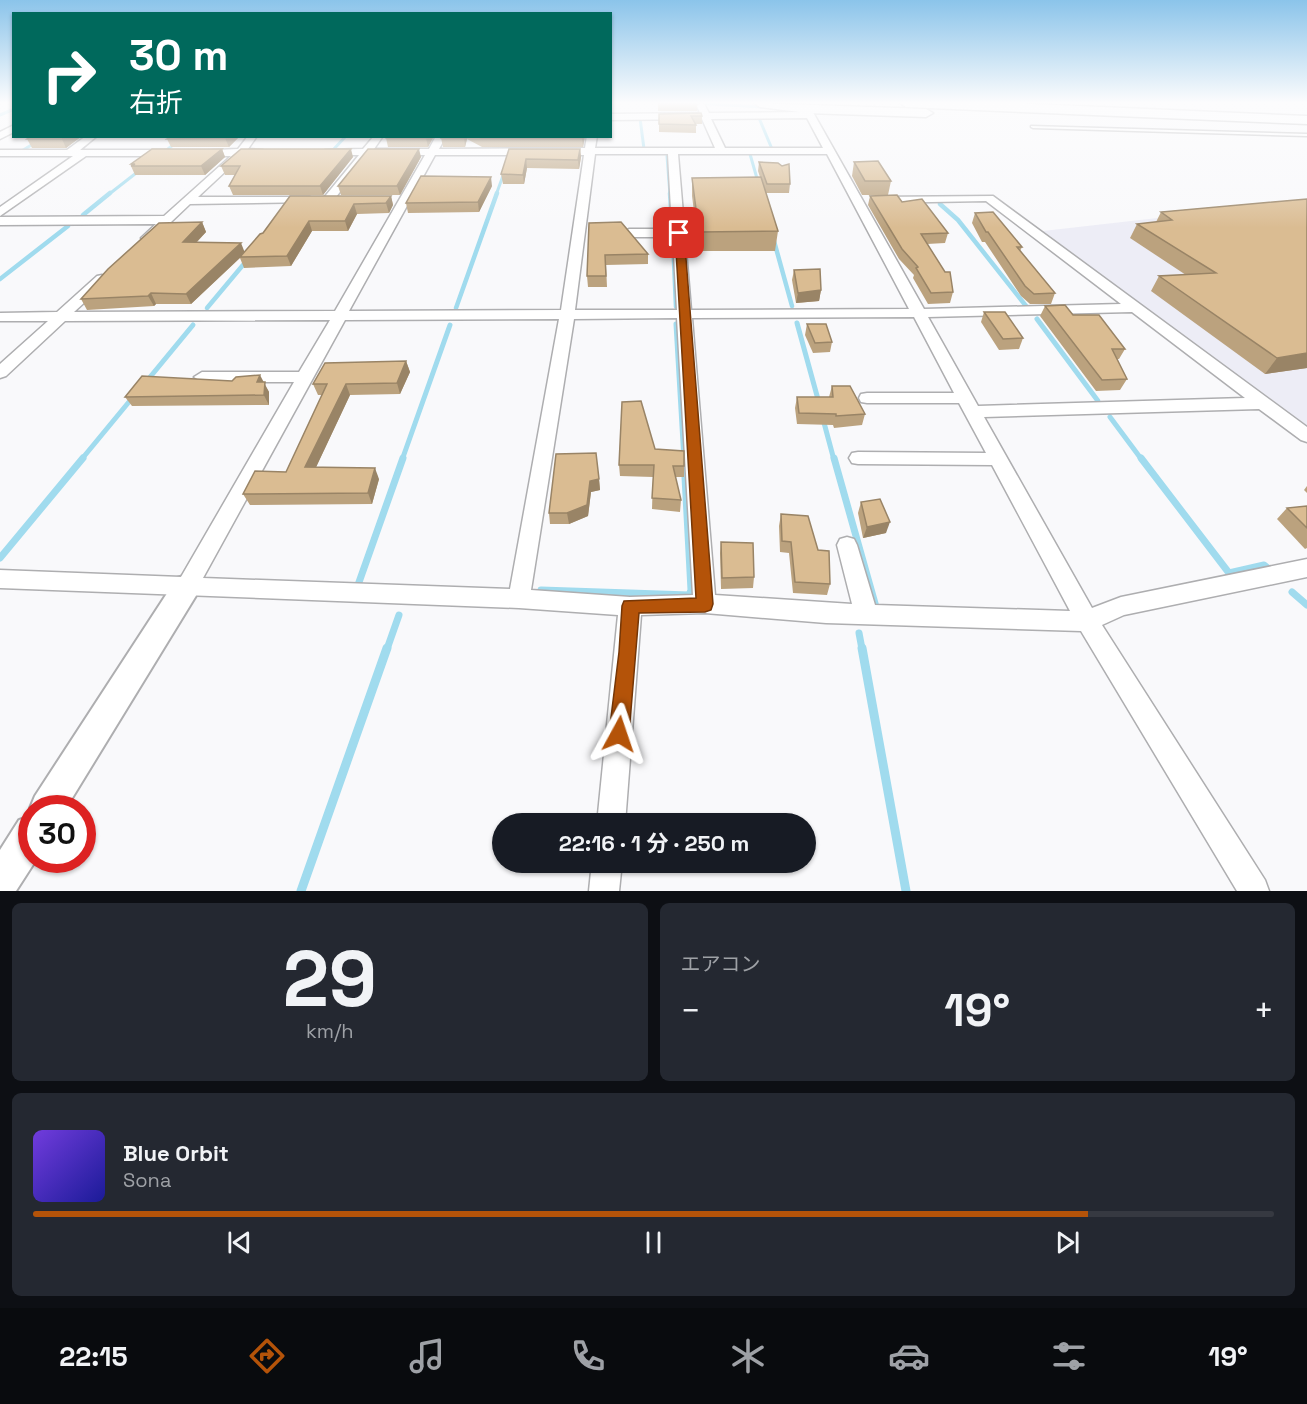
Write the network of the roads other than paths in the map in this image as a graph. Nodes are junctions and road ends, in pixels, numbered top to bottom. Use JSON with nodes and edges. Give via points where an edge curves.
{"nodes":[{"id":1,"x":590,"y":144,"type":"edge"},
{"id":2,"x":81,"y":145,"type":"edge"},
{"id":3,"x":247,"y":145,"type":"edge"},
{"id":4,"x":372,"y":145,"type":"edge"},
{"id":5,"x":437,"y":145,"type":"edge"},
{"id":6,"x":579,"y":145,"type":"edge"},
{"id":7,"x":596,"y":145,"type":"edge"},
{"id":8,"x":718,"y":145,"type":"edge"},
{"id":9,"x":826,"y":145,"type":"edge"},
{"id":10,"x":721,"y":151,"type":"junction"},
{"id":11,"x":829,"y":151,"type":"junction"},
{"id":12,"x":241,"y":152,"type":"junction"},
{"id":13,"x":275,"y":152,"type":"edge"},
{"id":14,"x":320,"y":152,"type":"edge"},
{"id":15,"x":366,"y":152,"type":"junction"},
{"id":16,"x":433,"y":152,"type":"junction"},
{"id":17,"x":673,"y":152,"type":"junction"},
{"id":18,"x":0,"y":153,"type":"edge"},
{"id":19,"x":69,"y":153,"type":"junction"},
{"id":20,"x":84,"y":153,"type":"junction"},
{"id":21,"x":391,"y":200,"type":"edge"},
{"id":22,"x":407,"y":200,"type":"junction"},
{"id":23,"x":857,"y":200,"type":"junction"},
{"id":24,"x":188,"y":201,"type":"junction"},
{"id":25,"x":0,"y":212,"type":"edge"},
{"id":26,"x":167,"y":220,"type":"junction"},
{"id":27,"x":0,"y":221,"type":"edge"},
{"id":28,"x":629,"y":233,"type":"edge"},
{"id":29,"x":679,"y":233,"type":"junction"},
{"id":30,"x":140,"y":244,"type":"edge"},
{"id":31,"x":114,"y":268,"type":"edge"},
{"id":32,"x":1136,"y":308,"type":"junction"},
{"id":33,"x":920,"y":313,"type":"junction"},
{"id":34,"x":342,"y":315,"type":"junction"},
{"id":35,"x":684,"y":315,"type":"junction"},
{"id":36,"x":61,"y":316,"type":"junction"},
{"id":37,"x":567,"y":316,"type":"junction"},
{"id":38,"x":0,"y":317,"type":"edge"},
{"id":39,"x":0,"y":374,"type":"edge"},
{"id":40,"x":202,"y":377,"type":"edge"},
{"id":41,"x":307,"y":377,"type":"junction"},
{"id":42,"x":867,"y":398,"type":"dead end"},
{"id":43,"x":1264,"y":403,"type":"junction"},
{"id":44,"x":968,"y":405,"type":"junction"},
{"id":45,"x":1307,"y":436,"type":"edge"},
{"id":46,"x":858,"y":458,"type":"dead end"},
{"id":47,"x":998,"y":459,"type":"junction"},
{"id":48,"x":847,"y":545,"type":"dead end"},
{"id":49,"x":1307,"y":568,"type":"edge"},
{"id":50,"x":0,"y":579,"type":"edge"},
{"id":51,"x":188,"y":586,"type":"junction"},
{"id":52,"x":519,"y":599,"type":"junction"},
{"id":53,"x":705,"y":604,"type":"junction"},
{"id":54,"x":630,"y":606,"type":"junction"},
{"id":55,"x":866,"y":614,"type":"junction"},
{"id":56,"x":1087,"y":621,"type":"junction"},
{"id":57,"x":55,"y":795,"type":"edge"},
{"id":58,"x":612,"y":813,"type":"edge"},
{"id":59,"x":18,"y":855,"type":"edge"},
{"id":60,"x":606,"y":873,"type":"edge"},
{"id":61,"x":0,"y":884,"type":"edge"},
{"id":62,"x":604,"y":891,"type":"edge"},
{"id":63,"x":1254,"y":891,"type":"edge"}],
"edges":[{"from":1,"to":37,"type":"street"},
{"from":2,"to":19,"type":"street"},
{"from":3,"to":12,"type":"street"},
{"from":4,"to":15,"type":"street"},
{"from":5,"to":16,"type":"street"},
{"from":6,"to":16,"type":"street"},
{"from":7,"to":17,"type":"street"},
{"from":8,"to":10,"type":"street"},
{"from":9,"to":11,"type":"street"},
{"from":10,"to":11,"type":"street","via":[[776,156]]},
{"from":10,"to":17,"type":"street"},
{"from":11,"to":23,"type":"street"},
{"from":12,"to":13,"type":"street"},
{"from":12,"to":20,"type":"street"},
{"from":12,"to":24,"type":"street"},
{"from":14,"to":15,"type":"street"},
{"from":15,"to":16,"type":"street"},
{"from":15,"to":24,"type":"street","via":[[333,200]]},
{"from":16,"to":22,"type":"street"},
{"from":17,"to":29,"type":"street"},
{"from":18,"to":19,"type":"street"},
{"from":19,"to":20,"type":"street"},
{"from":20,"to":25,"type":"street"},
{"from":21,"to":22,"type":"street"},
{"from":22,"to":34,"type":"street"},
{"from":23,"to":32,"type":"street","via":[[989,198]]},
{"from":23,"to":33,"type":"street"},
{"from":24,"to":26,"type":"street"},
{"from":26,"to":27,"type":"street"},
{"from":26,"to":30,"type":"street"},
{"from":28,"to":29,"type":"street"},
{"from":29,"to":35,"type":"street"},
{"from":31,"to":36,"type":"street"},
{"from":32,"to":33,"type":"street"},
{"from":32,"to":43,"type":"street"},
{"from":33,"to":35,"type":"street"},
{"from":33,"to":44,"type":"street"},
{"from":34,"to":36,"type":"street"},
{"from":34,"to":37,"type":"street"},
{"from":34,"to":41,"type":"street"},
{"from":35,"to":37,"type":"street"},
{"from":35,"to":53,"type":"street"},
{"from":36,"to":38,"type":"street"},
{"from":36,"to":39,"type":"street"},
{"from":37,"to":52,"type":"street"},
{"from":40,"to":41,"type":"street"},
{"from":41,"to":51,"type":"street"},
{"from":42,"to":44,"type":"street"},
{"from":43,"to":44,"type":"street"},
{"from":43,"to":45,"type":"street"},
{"from":44,"to":47,"type":"street"},
{"from":46,"to":47,"type":"street"},
{"from":47,"to":56,"type":"street"},
{"from":48,"to":55,"type":"street"},
{"from":49,"to":56,"type":"street","via":[[1121,606]]},
{"from":50,"to":51,"type":"street"},
{"from":51,"to":52,"type":"street"},
{"from":51,"to":57,"type":"street"},
{"from":52,"to":54,"type":"street"},
{"from":53,"to":54,"type":"street"},
{"from":53,"to":55,"type":"street"},
{"from":54,"to":58,"type":"street"},
{"from":55,"to":56,"type":"street"},
{"from":56,"to":63,"type":"street"},
{"from":59,"to":61,"type":"street"},
{"from":60,"to":62,"type":"street"}]}
